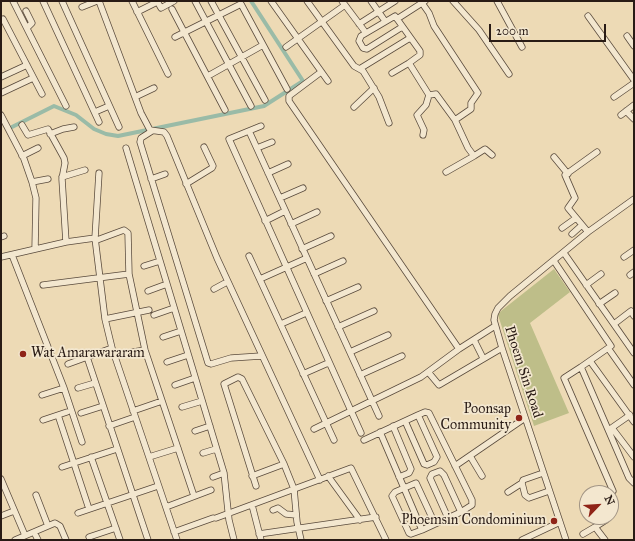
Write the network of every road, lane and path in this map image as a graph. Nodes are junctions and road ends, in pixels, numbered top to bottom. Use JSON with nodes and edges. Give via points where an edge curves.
{"nodes":[{"id":1,"x":13,"y":1,"type":"edge"},
{"id":2,"x":44,"y":1,"type":"edge"},
{"id":3,"x":62,"y":1,"type":"edge"},
{"id":4,"x":98,"y":1,"type":"edge"},
{"id":5,"x":132,"y":1,"type":"edge"},
{"id":6,"x":174,"y":1,"type":"edge"},
{"id":7,"x":195,"y":1,"type":"edge"},
{"id":8,"x":211,"y":1,"type":"edge"},
{"id":9,"x":271,"y":1,"type":"edge"},
{"id":10,"x":307,"y":1,"type":"edge"},
{"id":11,"x":371,"y":1,"type":"edge"},
{"id":12,"x":395,"y":1,"type":"edge"},
{"id":13,"x":453,"y":1,"type":"edge"},
{"id":14,"x":497,"y":1,"type":"edge"},
{"id":15,"x":157,"y":2,"type":"edge"},
{"id":16,"x":424,"y":2,"type":"edge"},
{"id":17,"x":343,"y":3,"type":"edge"},
{"id":18,"x":82,"y":7,"type":"dead end"},
{"id":19,"x":172,"y":9,"type":"dead end"},
{"id":20,"x":26,"y":11,"type":"dead end"},
{"id":21,"x":137,"y":12,"type":"junction"},
{"id":22,"x":379,"y":12,"type":"junction"},
{"id":23,"x":219,"y":15,"type":"junction"},
{"id":24,"x":588,"y":16,"type":"dead end"},
{"id":25,"x":3,"y":19,"type":"dead end"},
{"id":26,"x":397,"y":19,"type":"junction"},
{"id":27,"x":322,"y":21,"type":"junction"},
{"id":28,"x":385,"y":21,"type":"junction"},
{"id":29,"x":207,"y":22,"type":"junction"},
{"id":30,"x":359,"y":24,"type":"junction"},
{"id":31,"x":402,"y":27,"type":"junction"},
{"id":32,"x":27,"y":28,"type":"junction"},
{"id":33,"x":185,"y":32,"type":"junction"},
{"id":34,"x":366,"y":33,"type":"junction"},
{"id":35,"x":627,"y":36,"type":"dead end"},
{"id":36,"x":175,"y":37,"type":"dead end"},
{"id":37,"x":410,"y":38,"type":"junction"},
{"id":38,"x":298,"y":39,"type":"junction"},
{"id":39,"x":263,"y":45,"type":"junction"},
{"id":40,"x":634,"y":46,"type":"edge"},
{"id":41,"x":286,"y":47,"type":"dead end"},
{"id":42,"x":522,"y":47,"type":"dead end"},
{"id":43,"x":242,"y":58,"type":"junction"},
{"id":44,"x":409,"y":63,"type":"junction"},
{"id":45,"x":229,"y":64,"type":"junction"},
{"id":46,"x":27,"y":66,"type":"junction"},
{"id":47,"x":361,"y":68,"type":"junction"},
{"id":48,"x":321,"y":72,"type":"junction"},
{"id":49,"x":392,"y":73,"type":"dead end"},
{"id":50,"x":168,"y":74,"type":"dead end"},
{"id":51,"x":509,"y":74,"type":"dead end"},
{"id":52,"x":1,"y":76,"type":"edge"},
{"id":53,"x":208,"y":76,"type":"junction"},
{"id":54,"x":33,"y":78,"type":"junction"},
{"id":55,"x":634,"y":80,"type":"edge"},
{"id":56,"x":328,"y":81,"type":"dead end"},
{"id":57,"x":634,"y":84,"type":"edge"},
{"id":58,"x":154,"y":88,"type":"dead end"},
{"id":59,"x":374,"y":88,"type":"junction"},
{"id":60,"x":287,"y":89,"type":"dead end"},
{"id":61,"x":1,"y":92,"type":"edge"},
{"id":62,"x":42,"y":94,"type":"dead end"},
{"id":63,"x":429,"y":95,"type":"junction"},
{"id":64,"x":135,"y":96,"type":"junction"},
{"id":65,"x":614,"y":97,"type":"dead end"},
{"id":66,"x":265,"y":100,"type":"dead end"},
{"id":67,"x":634,"y":105,"type":"edge"},
{"id":68,"x":66,"y":106,"type":"dead end"},
{"id":69,"x":109,"y":106,"type":"junction"},
{"id":70,"x":251,"y":106,"type":"dead end"},
{"id":71,"x":354,"y":107,"type":"dead end"},
{"id":72,"x":225,"y":110,"type":"dead end"},
{"id":73,"x":95,"y":112,"type":"junction"},
{"id":74,"x":1,"y":116,"type":"edge"},
{"id":75,"x":455,"y":120,"type":"junction"},
{"id":76,"x":634,"y":120,"type":"edge"},
{"id":77,"x":99,"y":122,"type":"dead end"},
{"id":78,"x":389,"y":123,"type":"dead end"},
{"id":79,"x":22,"y":125,"type":"dead end"},
{"id":80,"x":3,"y":126,"type":"edge"},
{"id":81,"x":261,"y":126,"type":"dead end"},
{"id":82,"x":74,"y":127,"type":"dead end"},
{"id":83,"x":119,"y":127,"type":"dead end"},
{"id":84,"x":150,"y":129,"type":"junction"},
{"id":85,"x":249,"y":131,"type":"junction"},
{"id":86,"x":50,"y":134,"type":"junction"},
{"id":87,"x":423,"y":134,"type":"dead end"},
{"id":88,"x":272,"y":142,"type":"dead end"},
{"id":89,"x":204,"y":147,"type":"dead end"},
{"id":90,"x":38,"y":148,"type":"dead end"},
{"id":91,"x":126,"y":148,"type":"dead end"},
{"id":92,"x":257,"y":148,"type":"junction"},
{"id":93,"x":596,"y":152,"type":"dead end"},
{"id":94,"x":492,"y":155,"type":"dead end"},
{"id":95,"x":22,"y":156,"type":"junction"},
{"id":96,"x":474,"y":156,"type":"junction"},
{"id":97,"x":554,"y":157,"type":"dead end"},
{"id":98,"x":288,"y":164,"type":"dead end"},
{"id":99,"x":85,"y":170,"type":"dead end"},
{"id":100,"x":446,"y":172,"type":"dead end"},
{"id":101,"x":99,"y":173,"type":"dead end"},
{"id":102,"x":268,"y":173,"type":"junction"},
{"id":103,"x":165,"y":174,"type":"dead end"},
{"id":104,"x":568,"y":174,"type":"junction"},
{"id":105,"x":62,"y":177,"type":"junction"},
{"id":106,"x":48,"y":179,"type":"dead end"},
{"id":107,"x":151,"y":179,"type":"junction"},
{"id":108,"x":32,"y":182,"type":"junction"},
{"id":109,"x":186,"y":184,"type":"junction"},
{"id":110,"x":303,"y":188,"type":"dead end"},
{"id":111,"x":280,"y":198,"type":"junction"},
{"id":112,"x":634,"y":199,"type":"edge"},
{"id":113,"x":285,"y":211,"type":"junction"},
{"id":114,"x":317,"y":212,"type":"dead end"},
{"id":115,"x":576,"y":218,"type":"junction"},
{"id":116,"x":264,"y":221,"type":"junction"},
{"id":117,"x":291,"y":224,"type":"junction"},
{"id":118,"x":582,"y":225,"type":"junction"},
{"id":119,"x":562,"y":228,"type":"dead end"},
{"id":120,"x":588,"y":232,"type":"junction"},
{"id":121,"x":572,"y":234,"type":"dead end"},
{"id":122,"x":331,"y":236,"type":"dead end"},
{"id":123,"x":96,"y":239,"type":"junction"},
{"id":124,"x":66,"y":242,"type":"junction"},
{"id":125,"x":35,"y":249,"type":"junction"},
{"id":126,"x":302,"y":249,"type":"junction"},
{"id":127,"x":634,"y":250,"type":"edge"},
{"id":128,"x":564,"y":253,"type":"junction"},
{"id":129,"x":12,"y":255,"type":"junction"},
{"id":130,"x":249,"y":256,"type":"dead end"},
{"id":131,"x":1,"y":257,"type":"edge"},
{"id":132,"x":624,"y":257,"type":"dead end"},
{"id":133,"x":306,"y":258,"type":"junction"},
{"id":134,"x":160,"y":261,"type":"junction"},
{"id":135,"x":343,"y":261,"type":"dead end"},
{"id":136,"x":554,"y":262,"type":"junction"},
{"id":137,"x":144,"y":266,"type":"dead end"},
{"id":138,"x":285,"y":268,"type":"junction"},
{"id":139,"x":129,"y":274,"type":"junction"},
{"id":140,"x":314,"y":274,"type":"junction"},
{"id":141,"x":601,"y":274,"type":"dead end"},
{"id":142,"x":100,"y":277,"type":"junction"},
{"id":143,"x":260,"y":279,"type":"junction"},
{"id":144,"x":227,"y":282,"type":"junction"},
{"id":145,"x":167,"y":284,"type":"junction"},
{"id":146,"x":44,"y":285,"type":"dead end"},
{"id":147,"x":586,"y":285,"type":"junction"},
{"id":148,"x":358,"y":287,"type":"dead end"},
{"id":149,"x":214,"y":289,"type":"dead end"},
{"id":150,"x":148,"y":290,"type":"dead end"},
{"id":151,"x":615,"y":293,"type":"dead end"},
{"id":152,"x":326,"y":301,"type":"junction"},
{"id":153,"x":600,"y":304,"type":"junction"},
{"id":154,"x":174,"y":308,"type":"junction"},
{"id":155,"x":149,"y":310,"type":"dead end"},
{"id":156,"x":374,"y":311,"type":"dead end"},
{"id":157,"x":137,"y":312,"type":"junction"},
{"id":158,"x":306,"y":313,"type":"junction"},
{"id":159,"x":154,"y":315,"type":"dead end"},
{"id":160,"x":634,"y":316,"type":"edge"},
{"id":161,"x":105,"y":319,"type":"junction"},
{"id":162,"x":281,"y":324,"type":"junction"},
{"id":163,"x":614,"y":324,"type":"junction"},
{"id":164,"x":495,"y":326,"type":"junction"},
{"id":165,"x":338,"y":327,"type":"junction"},
{"id":166,"x":181,"y":331,"type":"junction"},
{"id":167,"x":388,"y":335,"type":"dead end"},
{"id":168,"x":163,"y":337,"type":"dead end"},
{"id":169,"x":474,"y":340,"type":"junction"},
{"id":170,"x":112,"y":348,"type":"junction"},
{"id":171,"x":502,"y":348,"type":"junction"},
{"id":172,"x":608,"y":348,"type":"junction"},
{"id":173,"x":145,"y":350,"type":"junction"},
{"id":174,"x":459,"y":350,"type":"junction"},
{"id":175,"x":350,"y":352,"type":"junction"},
{"id":176,"x":634,"y":353,"type":"edge"},
{"id":177,"x":115,"y":355,"type":"junction"},
{"id":178,"x":188,"y":355,"type":"junction"},
{"id":179,"x":261,"y":356,"type":"junction"},
{"id":180,"x":402,"y":356,"type":"dead end"},
{"id":181,"x":87,"y":357,"type":"junction"},
{"id":182,"x":483,"y":358,"type":"junction"},
{"id":183,"x":590,"y":361,"type":"junction"},
{"id":184,"x":166,"y":362,"type":"dead end"},
{"id":185,"x":328,"y":363,"type":"junction"},
{"id":186,"x":68,"y":364,"type":"dead end"},
{"id":187,"x":581,"y":367,"type":"junction"},
{"id":188,"x":429,"y":373,"type":"junction"},
{"id":189,"x":303,"y":374,"type":"junction"},
{"id":190,"x":360,"y":375,"type":"junction"},
{"id":191,"x":195,"y":378,"type":"junction"},
{"id":192,"x":95,"y":383,"type":"junction"},
{"id":193,"x":175,"y":385,"type":"dead end"},
{"id":194,"x":634,"y":385,"type":"edge"},
{"id":195,"x":64,"y":388,"type":"junction"},
{"id":196,"x":78,"y":388,"type":"dead end"},
{"id":197,"x":42,"y":395,"type":"dead end"},
{"id":198,"x":162,"y":401,"type":"junction"},
{"id":199,"x":202,"y":401,"type":"junction"},
{"id":200,"x":372,"y":402,"type":"junction"},
{"id":201,"x":103,"y":406,"type":"junction"},
{"id":202,"x":182,"y":407,"type":"dead end"},
{"id":203,"x":68,"y":412,"type":"dead end"},
{"id":204,"x":351,"y":412,"type":"junction"},
{"id":205,"x":81,"y":413,"type":"dead end"},
{"id":206,"x":134,"y":414,"type":"junction"},
{"id":207,"x":58,"y":415,"type":"junction"},
{"id":208,"x":418,"y":415,"type":"junction"},
{"id":209,"x":630,"y":415,"type":"junction"},
{"id":210,"x":380,"y":416,"type":"dead end"},
{"id":211,"x":525,"y":418,"type":"junction"},
{"id":212,"x":43,"y":420,"type":"dead end"},
{"id":213,"x":405,"y":421,"type":"junction"},
{"id":214,"x":634,"y":422,"type":"edge"},
{"id":215,"x":326,"y":423,"type":"junction"},
{"id":216,"x":109,"y":426,"type":"junction"},
{"id":217,"x":210,"y":426,"type":"junction"},
{"id":218,"x":393,"y":426,"type":"junction"},
{"id":219,"x":314,"y":429,"type":"dead end"},
{"id":220,"x":610,"y":429,"type":"junction"},
{"id":221,"x":195,"y":431,"type":"dead end"},
{"id":222,"x":380,"y":432,"type":"junction"},
{"id":223,"x":361,"y":433,"type":"dead end"},
{"id":224,"x":334,"y":440,"type":"dead end"},
{"id":225,"x":364,"y":440,"type":"dead end"},
{"id":226,"x":82,"y":442,"type":"dead end"},
{"id":227,"x":178,"y":448,"type":"junction"},
{"id":228,"x":116,"y":449,"type":"junction"},
{"id":229,"x":216,"y":449,"type":"junction"},
{"id":230,"x":203,"y":453,"type":"dead end"},
{"id":231,"x":470,"y":456,"type":"junction"},
{"id":232,"x":91,"y":457,"type":"junction"},
{"id":233,"x":149,"y":457,"type":"junction"},
{"id":234,"x":634,"y":457,"type":"edge"},
{"id":235,"x":74,"y":463,"type":"junction"},
{"id":236,"x":452,"y":463,"type":"junction"},
{"id":237,"x":284,"y":464,"type":"junction"},
{"id":238,"x":62,"y":466,"type":"dead end"},
{"id":239,"x":224,"y":473,"type":"junction"},
{"id":240,"x":542,"y":473,"type":"junction"},
{"id":241,"x":213,"y":476,"type":"dead end"},
{"id":242,"x":252,"y":476,"type":"junction"},
{"id":243,"x":328,"y":476,"type":"junction"},
{"id":244,"x":482,"y":476,"type":"dead end"},
{"id":245,"x":399,"y":477,"type":"junction"},
{"id":246,"x":320,"y":480,"type":"junction"},
{"id":247,"x":634,"y":482,"type":"edge"},
{"id":248,"x":2,"y":483,"type":"edge"},
{"id":249,"x":522,"y":483,"type":"junction"},
{"id":250,"x":611,"y":485,"type":"edge"},
{"id":251,"x":158,"y":486,"type":"junction"},
{"id":252,"x":256,"y":486,"type":"dead end"},
{"id":253,"x":404,"y":488,"type":"junction"},
{"id":254,"x":294,"y":489,"type":"junction"},
{"id":255,"x":211,"y":490,"type":"dead end"},
{"id":256,"x":549,"y":491,"type":"junction"},
{"id":257,"x":508,"y":492,"type":"dead end"},
{"id":258,"x":132,"y":494,"type":"junction"},
{"id":259,"x":36,"y":495,"type":"dead end"},
{"id":260,"x":194,"y":496,"type":"junction"},
{"id":261,"x":107,"y":503,"type":"junction"},
{"id":262,"x":252,"y":505,"type":"junction"},
{"id":263,"x":166,"y":507,"type":"junction"},
{"id":264,"x":89,"y":509,"type":"junction"},
{"id":265,"x":273,"y":510,"type":"dead end"},
{"id":266,"x":14,"y":511,"type":"junction"},
{"id":267,"x":461,"y":512,"type":"junction"},
{"id":268,"x":78,"y":513,"type":"dead end"},
{"id":269,"x":228,"y":514,"type":"junction"},
{"id":270,"x":296,"y":515,"type":"junction"},
{"id":271,"x":1,"y":516,"type":"edge"},
{"id":272,"x":376,"y":518,"type":"junction"},
{"id":273,"x":448,"y":518,"type":"junction"},
{"id":274,"x":360,"y":520,"type":"junction"},
{"id":275,"x":560,"y":522,"type":"junction"},
{"id":276,"x":435,"y":524,"type":"junction"},
{"id":277,"x":598,"y":525,"type":"edge"},
{"id":278,"x":48,"y":526,"type":"junction"},
{"id":279,"x":595,"y":527,"type":"junction"},
{"id":280,"x":116,"y":528,"type":"junction"},
{"id":281,"x":299,"y":529,"type":"junction"},
{"id":282,"x":422,"y":530,"type":"junction"},
{"id":283,"x":34,"y":532,"type":"junction"},
{"id":284,"x":174,"y":532,"type":"junction"},
{"id":285,"x":24,"y":533,"type":"dead end"},
{"id":286,"x":583,"y":534,"type":"dead end"},
{"id":287,"x":89,"y":537,"type":"dead end"},
{"id":288,"x":260,"y":537,"type":"edge"},
{"id":289,"x":15,"y":540,"type":"edge"},
{"id":290,"x":38,"y":540,"type":"edge"},
{"id":291,"x":66,"y":540,"type":"edge"},
{"id":292,"x":120,"y":540,"type":"edge"},
{"id":293,"x":148,"y":540,"type":"edge"},
{"id":294,"x":177,"y":540,"type":"edge"},
{"id":295,"x":234,"y":540,"type":"edge"},
{"id":296,"x":301,"y":540,"type":"edge"},
{"id":297,"x":386,"y":540,"type":"edge"},
{"id":298,"x":522,"y":540,"type":"edge"},
{"id":299,"x":566,"y":540,"type":"edge"},
{"id":300,"x":605,"y":540,"type":"edge"}],
"edges":[{"from":1,"to":32,"type":"street"},
{"from":2,"to":73,"type":"street"},
{"from":3,"to":69,"type":"street"},
{"from":4,"to":18,"type":"street"},
{"from":4,"to":64,"type":"street"},
{"from":5,"to":21,"type":"street"},
{"from":6,"to":15,"type":"street","via":[[161,8]]},
{"from":7,"to":29,"type":"street"},
{"from":8,"to":23,"type":"street"},
{"from":9,"to":38,"type":"street"},
{"from":10,"to":27,"type":"street"},
{"from":11,"to":22,"type":"street"},
{"from":12,"to":22,"type":"street"},
{"from":13,"to":51,"type":"street","via":[[480,30]]},
{"from":14,"to":42,"type":"street"},
{"from":15,"to":21,"type":"street"},
{"from":16,"to":26,"type":"street"},
{"from":16,"to":75,"type":"street","via":[[434,26],[478,93],[471,103],[471,109]]},
{"from":17,"to":27,"type":"street"},
{"from":17,"to":30,"type":"street"},
{"from":19,"to":33,"type":"street"},
{"from":20,"to":32,"type":"street","via":[[32,23]]},
{"from":21,"to":50,"type":"street"},
{"from":22,"to":28,"type":"street"},
{"from":22,"to":30,"type":"street"},
{"from":23,"to":29,"type":"street"},
{"from":23,"to":39,"type":"street","via":[[239,4],[242,5]]},
{"from":23,"to":43,"type":"street"},
{"from":24,"to":55,"type":"street"},
{"from":25,"to":46,"type":"street"},
{"from":26,"to":28,"type":"street","via":[[393,16]]},
{"from":26,"to":31,"type":"street"},
{"from":27,"to":38,"type":"street"},
{"from":27,"to":47,"type":"street","via":[[354,66]]},
{"from":28,"to":34,"type":"street"},
{"from":29,"to":33,"type":"street"},
{"from":29,"to":45,"type":"street"},
{"from":30,"to":34,"type":"street"},
{"from":31,"to":34,"type":"street","via":[[365,49],[358,39]]},
{"from":31,"to":37,"type":"street"},
{"from":32,"to":68,"type":"street"},
{"from":33,"to":36,"type":"street"},
{"from":33,"to":53,"type":"street"},
{"from":35,"to":40,"type":"street"},
{"from":37,"to":44,"type":"street","via":[[421,53]]},
{"from":37,"to":47,"type":"street"},
{"from":38,"to":41,"type":"street"},
{"from":38,"to":48,"type":"street"},
{"from":39,"to":43,"type":"street"},
{"from":39,"to":60,"type":"street"},
{"from":43,"to":45,"type":"street"},
{"from":43,"to":66,"type":"street"},
{"from":44,"to":49,"type":"street"},
{"from":44,"to":63,"type":"street"},
{"from":45,"to":53,"type":"street"},
{"from":45,"to":70,"type":"street"},
{"from":46,"to":52,"type":"street"},
{"from":46,"to":54,"type":"street"},
{"from":47,"to":59,"type":"street"},
{"from":48,"to":56,"type":"street"},
{"from":48,"to":174,"type":"street","via":[[289,96],[289,101]]},
{"from":53,"to":72,"type":"street"},
{"from":54,"to":61,"type":"street"},
{"from":54,"to":62,"type":"street"},
{"from":57,"to":65,"type":"street"},
{"from":58,"to":64,"type":"street"},
{"from":59,"to":71,"type":"street"},
{"from":59,"to":78,"type":"street"},
{"from":63,"to":75,"type":"street","via":[[436,94]]},
{"from":63,"to":87,"type":"street","via":[[426,105],[416,115],[424,130]]},
{"from":64,"to":84,"type":"street"},
{"from":67,"to":76,"type":"street","via":[[623,113]]},
{"from":69,"to":73,"type":"street"},
{"from":69,"to":83,"type":"street"},
{"from":73,"to":77,"type":"street"},
{"from":74,"to":80,"type":"street"},
{"from":75,"to":96,"type":"street"},
{"from":79,"to":86,"type":"street","via":[[28,135],[46,129]]},
{"from":80,"to":95,"type":"street"},
{"from":81,"to":85,"type":"street"},
{"from":82,"to":86,"type":"street"},
{"from":84,"to":107,"type":"street","via":[[140,142]]},
{"from":84,"to":109,"type":"street","via":[[166,133]]},
{"from":85,"to":92,"type":"street"},
{"from":85,"to":116,"type":"street","via":[[229,139]]},
{"from":86,"to":105,"type":"street","via":[[65,163]]},
{"from":88,"to":92,"type":"street"},
{"from":89,"to":109,"type":"street","via":[[212,168]]},
{"from":90,"to":95,"type":"street"},
{"from":91,"to":134,"type":"street"},
{"from":92,"to":102,"type":"street"},
{"from":93,"to":104,"type":"street"},
{"from":94,"to":96,"type":"street","via":[[486,149]]},
{"from":95,"to":108,"type":"street"},
{"from":96,"to":100,"type":"street"},
{"from":97,"to":104,"type":"street"},
{"from":98,"to":102,"type":"street"},
{"from":99,"to":105,"type":"street"},
{"from":101,"to":123,"type":"street"},
{"from":102,"to":111,"type":"street"},
{"from":103,"to":107,"type":"street"},
{"from":104,"to":115,"type":"street","via":[[565,177],[575,198],[568,208]]},
{"from":105,"to":124,"type":"street"},
{"from":106,"to":108,"type":"street"},
{"from":107,"to":179,"type":"street","via":[[208,363]]},
{"from":108,"to":125,"type":"street","via":[[36,198]]},
{"from":109,"to":144,"type":"street"},
{"from":110,"to":111,"type":"street"},
{"from":111,"to":113,"type":"street"},
{"from":112,"to":120,"type":"street","name":"Phoem Sin Road"},
{"from":113,"to":116,"type":"street"},
{"from":113,"to":117,"type":"street"},
{"from":114,"to":117,"type":"street"},
{"from":115,"to":118,"type":"street"},
{"from":115,"to":119,"type":"street"},
{"from":116,"to":138,"type":"street"},
{"from":117,"to":126,"type":"street"},
{"from":118,"to":120,"type":"street"},
{"from":118,"to":121,"type":"street"},
{"from":120,"to":128,"type":"street","name":"Phoem Sin Road"},
{"from":122,"to":126,"type":"street"},
{"from":123,"to":124,"type":"street"},
{"from":123,"to":139,"type":"street","via":[[127,231]]},
{"from":123,"to":142,"type":"street"},
{"from":124,"to":125,"type":"street"},
{"from":125,"to":129,"type":"street"},
{"from":126,"to":133,"type":"street"},
{"from":127,"to":132,"type":"street"},
{"from":128,"to":136,"type":"street","name":"Phoem Sin Road"},
{"from":128,"to":147,"type":"street"},
{"from":129,"to":131,"type":"street"},
{"from":129,"to":195,"type":"street"},
{"from":130,"to":143,"type":"street"},
{"from":133,"to":138,"type":"street"},
{"from":133,"to":140,"type":"street"},
{"from":134,"to":137,"type":"street"},
{"from":134,"to":145,"type":"street"},
{"from":135,"to":140,"type":"street"},
{"from":136,"to":164,"type":"street","name":"Phoem Sin Road","via":[[498,308]]},
{"from":136,"to":172,"type":"street","via":[[611,346]]},
{"from":138,"to":143,"type":"street"},
{"from":138,"to":158,"type":"street"},
{"from":139,"to":142,"type":"street"},
{"from":139,"to":157,"type":"street"},
{"from":140,"to":152,"type":"street"},
{"from":141,"to":147,"type":"street"},
{"from":142,"to":146,"type":"street"},
{"from":142,"to":161,"type":"street"},
{"from":143,"to":162,"type":"street"},
{"from":144,"to":149,"type":"street"},
{"from":144,"to":179,"type":"street"},
{"from":145,"to":150,"type":"street"},
{"from":145,"to":154,"type":"street"},
{"from":147,"to":153,"type":"street"},
{"from":148,"to":152,"type":"street"},
{"from":151,"to":153,"type":"street"},
{"from":152,"to":165,"type":"street"},
{"from":153,"to":163,"type":"street"},
{"from":154,"to":159,"type":"street"},
{"from":154,"to":166,"type":"street"},
{"from":155,"to":157,"type":"street"},
{"from":156,"to":165,"type":"street"},
{"from":157,"to":161,"type":"street"},
{"from":157,"to":173,"type":"street"},
{"from":158,"to":162,"type":"street"},
{"from":158,"to":185,"type":"street"},
{"from":160,"to":163,"type":"street","via":[[631,311]]},
{"from":161,"to":170,"type":"street"},
{"from":162,"to":189,"type":"street"},
{"from":163,"to":176,"type":"street"},
{"from":164,"to":169,"type":"street"},
{"from":164,"to":171,"type":"street","name":"Phoem Sin Road"},
{"from":165,"to":175,"type":"street"},
{"from":166,"to":168,"type":"street"},
{"from":166,"to":178,"type":"street"},
{"from":167,"to":175,"type":"street"},
{"from":169,"to":174,"type":"street"},
{"from":169,"to":182,"type":"street"},
{"from":170,"to":177,"type":"street"},
{"from":170,"to":181,"type":"street"},
{"from":171,"to":182,"type":"street"},
{"from":171,"to":211,"type":"street","name":"Phoem Sin Road"},
{"from":172,"to":183,"type":"street"},
{"from":172,"to":194,"type":"street"},
{"from":173,"to":177,"type":"street"},
{"from":173,"to":198,"type":"street"},
{"from":174,"to":188,"type":"street"},
{"from":175,"to":190,"type":"street"},
{"from":177,"to":206,"type":"street"},
{"from":178,"to":184,"type":"street"},
{"from":178,"to":191,"type":"street"},
{"from":179,"to":246,"type":"street"},
{"from":180,"to":190,"type":"street"},
{"from":181,"to":186,"type":"street"},
{"from":181,"to":192,"type":"street"},
{"from":182,"to":188,"type":"street","via":[[439,385]]},
{"from":183,"to":187,"type":"street"},
{"from":183,"to":209,"type":"street"},
{"from":185,"to":189,"type":"street"},
{"from":185,"to":204,"type":"street"},
{"from":187,"to":220,"type":"street"},
{"from":187,"to":250,"type":"street","via":[[564,378]]},
{"from":188,"to":200,"type":"street"},
{"from":189,"to":215,"type":"street"},
{"from":190,"to":200,"type":"street"},
{"from":191,"to":193,"type":"street"},
{"from":191,"to":199,"type":"street"},
{"from":192,"to":196,"type":"street"},
{"from":192,"to":201,"type":"street"},
{"from":195,"to":197,"type":"street"},
{"from":195,"to":226,"type":"street"},
{"from":198,"to":206,"type":"street"},
{"from":198,"to":227,"type":"street"},
{"from":199,"to":202,"type":"street"},
{"from":199,"to":217,"type":"street"},
{"from":200,"to":204,"type":"street"},
{"from":200,"to":210,"type":"street"},
{"from":201,"to":205,"type":"street"},
{"from":201,"to":216,"type":"street"},
{"from":203,"to":207,"type":"street"},
{"from":204,"to":215,"type":"street"},
{"from":204,"to":223,"type":"street"},
{"from":206,"to":216,"type":"street"},
{"from":206,"to":233,"type":"street"},
{"from":207,"to":212,"type":"street"},
{"from":207,"to":235,"type":"street"},
{"from":208,"to":213,"type":"street"},
{"from":208,"to":213,"type":"street","via":[[437,457],[434,462],[424,464]]},
{"from":208,"to":236,"type":"street","via":[[429,413]]},
{"from":209,"to":214,"type":"street"},
{"from":209,"to":220,"type":"street"},
{"from":211,"to":231,"type":"street"},
{"from":211,"to":240,"type":"street","name":"Phoem Sin Road"},
{"from":213,"to":218,"type":"street"},
{"from":215,"to":219,"type":"street"},
{"from":215,"to":224,"type":"street"},
{"from":216,"to":228,"type":"street"},
{"from":217,"to":221,"type":"street"},
{"from":217,"to":229,"type":"street"},
{"from":218,"to":222,"type":"street"},
{"from":218,"to":245,"type":"street","via":[[411,469],[409,473]]},
{"from":220,"to":234,"type":"street"},
{"from":220,"to":247,"type":"street","via":[[629,478]]},
{"from":222,"to":225,"type":"street"},
{"from":222,"to":245,"type":"street"},
{"from":227,"to":233,"type":"street"},
{"from":227,"to":260,"type":"street"},
{"from":228,"to":232,"type":"street"},
{"from":228,"to":258,"type":"street"},
{"from":229,"to":230,"type":"street"},
{"from":229,"to":239,"type":"street"},
{"from":231,"to":236,"type":"street"},
{"from":231,"to":244,"type":"street"},
{"from":232,"to":235,"type":"street"},
{"from":232,"to":261,"type":"street"},
{"from":233,"to":251,"type":"street"},
{"from":235,"to":238,"type":"street"},
{"from":235,"to":264,"type":"street"},
{"from":236,"to":267,"type":"street","via":[[472,502],[471,506]]},
{"from":237,"to":242,"type":"street"},
{"from":237,"to":242,"type":"street","via":[[242,379],[238,377],[224,384]]},
{"from":237,"to":254,"type":"street"},
{"from":239,"to":241,"type":"street"},
{"from":239,"to":269,"type":"street"},
{"from":240,"to":249,"type":"street"},
{"from":240,"to":256,"type":"street","name":"Phoem Sin Road"},
{"from":242,"to":252,"type":"street"},
{"from":243,"to":246,"type":"street"},
{"from":243,"to":272,"type":"street","via":[[348,469],[353,470]]},
{"from":243,"to":274,"type":"street"},
{"from":245,"to":253,"type":"street"},
{"from":246,"to":254,"type":"street"},
{"from":248,"to":266,"type":"street"},
{"from":249,"to":256,"type":"street","via":[[527,498]]},
{"from":249,"to":257,"type":"street"},
{"from":251,"to":258,"type":"street"},
{"from":251,"to":263,"type":"street"},
{"from":253,"to":276,"type":"street","via":[[418,484]]},
{"from":253,"to":282,"type":"street"},
{"from":253,"to":282,"type":"street","via":[[392,496],[410,534]]},
{"from":254,"to":262,"type":"street"},
{"from":254,"to":270,"type":"street"},
{"from":255,"to":260,"type":"street"},
{"from":256,"to":275,"type":"street","name":"Phoem Sin Road"},
{"from":258,"to":261,"type":"street"},
{"from":258,"to":293,"type":"street"},
{"from":259,"to":278,"type":"street"},
{"from":260,"to":263,"type":"street"},
{"from":261,"to":264,"type":"street"},
{"from":261,"to":280,"type":"street"},
{"from":262,"to":269,"type":"street"},
{"from":262,"to":288,"type":"street"},
{"from":263,"to":284,"type":"street"},
{"from":264,"to":268,"type":"street"},
{"from":265,"to":270,"type":"street","via":[[278,508],[286,514]]},
{"from":266,"to":271,"type":"street"},
{"from":266,"to":285,"type":"street"},
{"from":267,"to":273,"type":"street"},
{"from":267,"to":273,"type":"street","via":[[444,474],[440,471],[432,474],[430,478]]},
{"from":269,"to":284,"type":"street"},
{"from":269,"to":295,"type":"street"},
{"from":270,"to":281,"type":"street"},
{"from":272,"to":274,"type":"street"},
{"from":272,"to":297,"type":"street"},
{"from":273,"to":276,"type":"street"},
{"from":274,"to":281,"type":"street"},
{"from":275,"to":298,"type":"street"},
{"from":275,"to":299,"type":"street","name":"Phoem Sin Road"},
{"from":276,"to":282,"type":"street"},
{"from":277,"to":279,"type":"street"},
{"from":278,"to":283,"type":"street"},
{"from":278,"to":291,"type":"street","via":[[58,524]]},
{"from":279,"to":286,"type":"street"},
{"from":279,"to":300,"type":"street"},
{"from":280,"to":287,"type":"street"},
{"from":280,"to":292,"type":"street"},
{"from":281,"to":288,"type":"street"},
{"from":281,"to":296,"type":"street"},
{"from":283,"to":289,"type":"street"},
{"from":283,"to":290,"type":"street"},
{"from":284,"to":294,"type":"street"}]}
